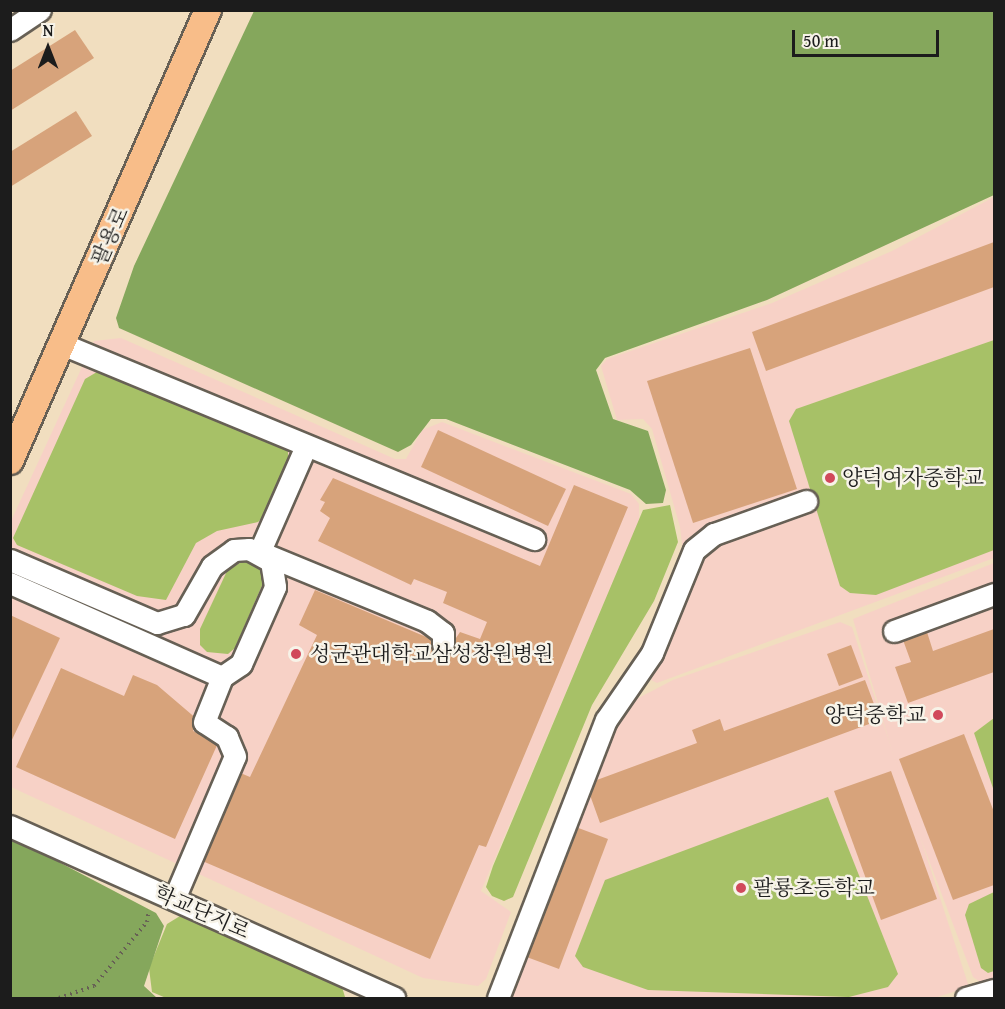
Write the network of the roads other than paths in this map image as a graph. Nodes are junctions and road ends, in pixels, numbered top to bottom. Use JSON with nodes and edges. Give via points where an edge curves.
{"nodes":[{"id":1,"x":40,"y":10,"type":"edge"},
{"id":2,"x":208,"y":10,"type":"edge"},
{"id":3,"x":10,"y":30,"type":"edge"},
{"id":4,"x":62,"y":344,"type":"junction"},
{"id":5,"x":306,"y":446,"type":"junction"},
{"id":6,"x":10,"y":461,"type":"edge"},
{"id":7,"x":806,"y":501,"type":"dead end"},
{"id":8,"x":534,"y":539,"type":"dead end"},
{"id":9,"x":261,"y":553,"type":"junction"},
{"id":10,"x":10,"y":560,"type":"edge"},
{"id":11,"x":327,"y":579,"type":"junction"},
{"id":12,"x":10,"y":583,"type":"edge"},
{"id":13,"x":994,"y":594,"type":"edge"},
{"id":14,"x":273,"y":600,"type":"junction"},
{"id":15,"x":894,"y":631,"type":"dead end"},
{"id":16,"x":443,"y":644,"type":"dead end"},
{"id":17,"x":222,"y":676,"type":"junction"},
{"id":18,"x":10,"y":826,"type":"edge"},
{"id":19,"x":174,"y":899,"type":"junction"},
{"id":20,"x":994,"y":990,"type":"edge"},
{"id":21,"x":394,"y":999,"type":"edge"},
{"id":22,"x":498,"y":999,"type":"edge"},
{"id":23,"x":966,"y":999,"type":"edge"}],
"edges":[{"from":1,"to":3,"type":"street"},
{"from":2,"to":4,"type":"main road","name":"팔용로"},
{"from":4,"to":5,"type":"street"},
{"from":4,"to":6,"type":"main road","name":"팔용로"},
{"from":5,"to":8,"type":"street"},
{"from":5,"to":9,"type":"street"},
{"from":7,"to":22,"type":"street","via":[[714,534],[694,550],[652,652],[606,720]]},
{"from":9,"to":10,"type":"street","via":[[249,549],[220,556],[184,615],[157,623]]},
{"from":9,"to":11,"type":"street"},
{"from":9,"to":14,"type":"street","via":[[275,572]]},
{"from":11,"to":14,"type":"street","via":[[290,580]]},
{"from":11,"to":16,"type":"street","via":[[427,621],[443,633]]},
{"from":12,"to":17,"type":"street"},
{"from":13,"to":15,"type":"street"},
{"from":14,"to":17,"type":"street","via":[[241,664]]},
{"from":17,"to":19,"type":"street","via":[[204,722],[227,737],[235,756]]},
{"from":18,"to":19,"type":"street","name":"학교단지로"},
{"from":19,"to":21,"type":"street","name":"학교단지로"},
{"from":20,"to":23,"type":"street"}]}
